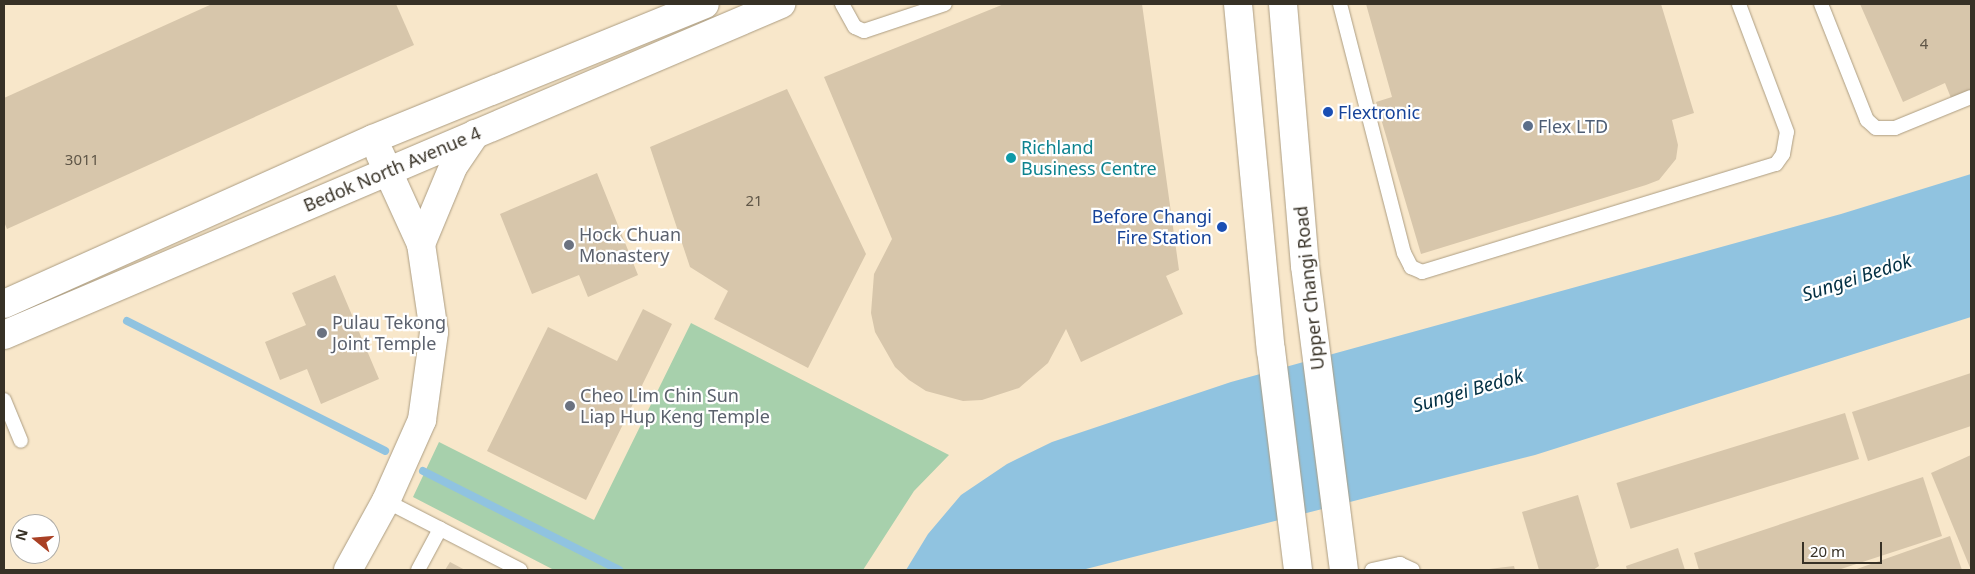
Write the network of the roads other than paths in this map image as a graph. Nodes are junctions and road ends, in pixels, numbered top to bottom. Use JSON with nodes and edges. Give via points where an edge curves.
{"nodes":[{"id":1,"x":705,"y":4,"type":"edge"},
{"id":2,"x":782,"y":4,"type":"edge"},
{"id":3,"x":842,"y":4,"type":"edge"},
{"id":4,"x":945,"y":4,"type":"edge"},
{"id":5,"x":1238,"y":4,"type":"edge"},
{"id":6,"x":1283,"y":4,"type":"edge"},
{"id":7,"x":1340,"y":4,"type":"edge"},
{"id":8,"x":1739,"y":4,"type":"edge"},
{"id":9,"x":1822,"y":4,"type":"edge"},
{"id":10,"x":1971,"y":98,"type":"edge"},
{"id":11,"x":475,"y":134,"type":"junction"},
{"id":12,"x":373,"y":139,"type":"junction"},
{"id":13,"x":387,"y":170,"type":"junction"},
{"id":14,"x":421,"y":244,"type":"junction"},
{"id":15,"x":4,"y":304,"type":"edge"},
{"id":16,"x":4,"y":335,"type":"edge"},
{"id":17,"x":4,"y":400,"type":"edge"},
{"id":18,"x":22,"y":441,"type":"dead end"},
{"id":19,"x":386,"y":501,"type":"junction"},
{"id":20,"x":440,"y":529,"type":"junction"},
{"id":21,"x":348,"y":570,"type":"edge"},
{"id":22,"x":418,"y":570,"type":"edge"},
{"id":23,"x":520,"y":570,"type":"edge"},
{"id":24,"x":1298,"y":570,"type":"edge"},
{"id":25,"x":1344,"y":570,"type":"edge"},
{"id":26,"x":1372,"y":570,"type":"edge"},
{"id":27,"x":1413,"y":570,"type":"edge"}],
"edges":[{"from":1,"to":12,"type":"street","name":"Bedok North Avenue 4"},
{"from":2,"to":11,"type":"street","name":"Bedok North Avenue 4"},
{"from":3,"to":4,"type":"lane","via":[[855,27],[864,32]]},
{"from":5,"to":24,"type":"street","via":[[1272,359]]},
{"from":6,"to":25,"type":"street","name":"Upper Changi Road","via":[[1314,348]]},
{"from":7,"to":8,"type":"lane","via":[[1404,253],[1411,267],[1422,272],[1776,164],[1783,154],[1787,132]]},
{"from":9,"to":10,"type":"lane","via":[[1867,120],[1876,128],[1895,128]]},
{"from":11,"to":13,"type":"street","name":"Bedok North Avenue 4"},
{"from":11,"to":14,"type":"street","via":[[453,167]]},
{"from":12,"to":13,"type":"street"},
{"from":12,"to":15,"type":"street","name":"Bedok North Avenue 4"},
{"from":13,"to":14,"type":"street"},
{"from":13,"to":16,"type":"street","name":"Bedok North Avenue 4"},
{"from":14,"to":19,"type":"street","via":[[434,332],[422,420]]},
{"from":17,"to":18,"type":"lane"},
{"from":19,"to":20,"type":"lane"},
{"from":19,"to":21,"type":"street"},
{"from":20,"to":22,"type":"lane"},
{"from":20,"to":23,"type":"lane"},
{"from":26,"to":27,"type":"lane","via":[[1400,564]]}]}
